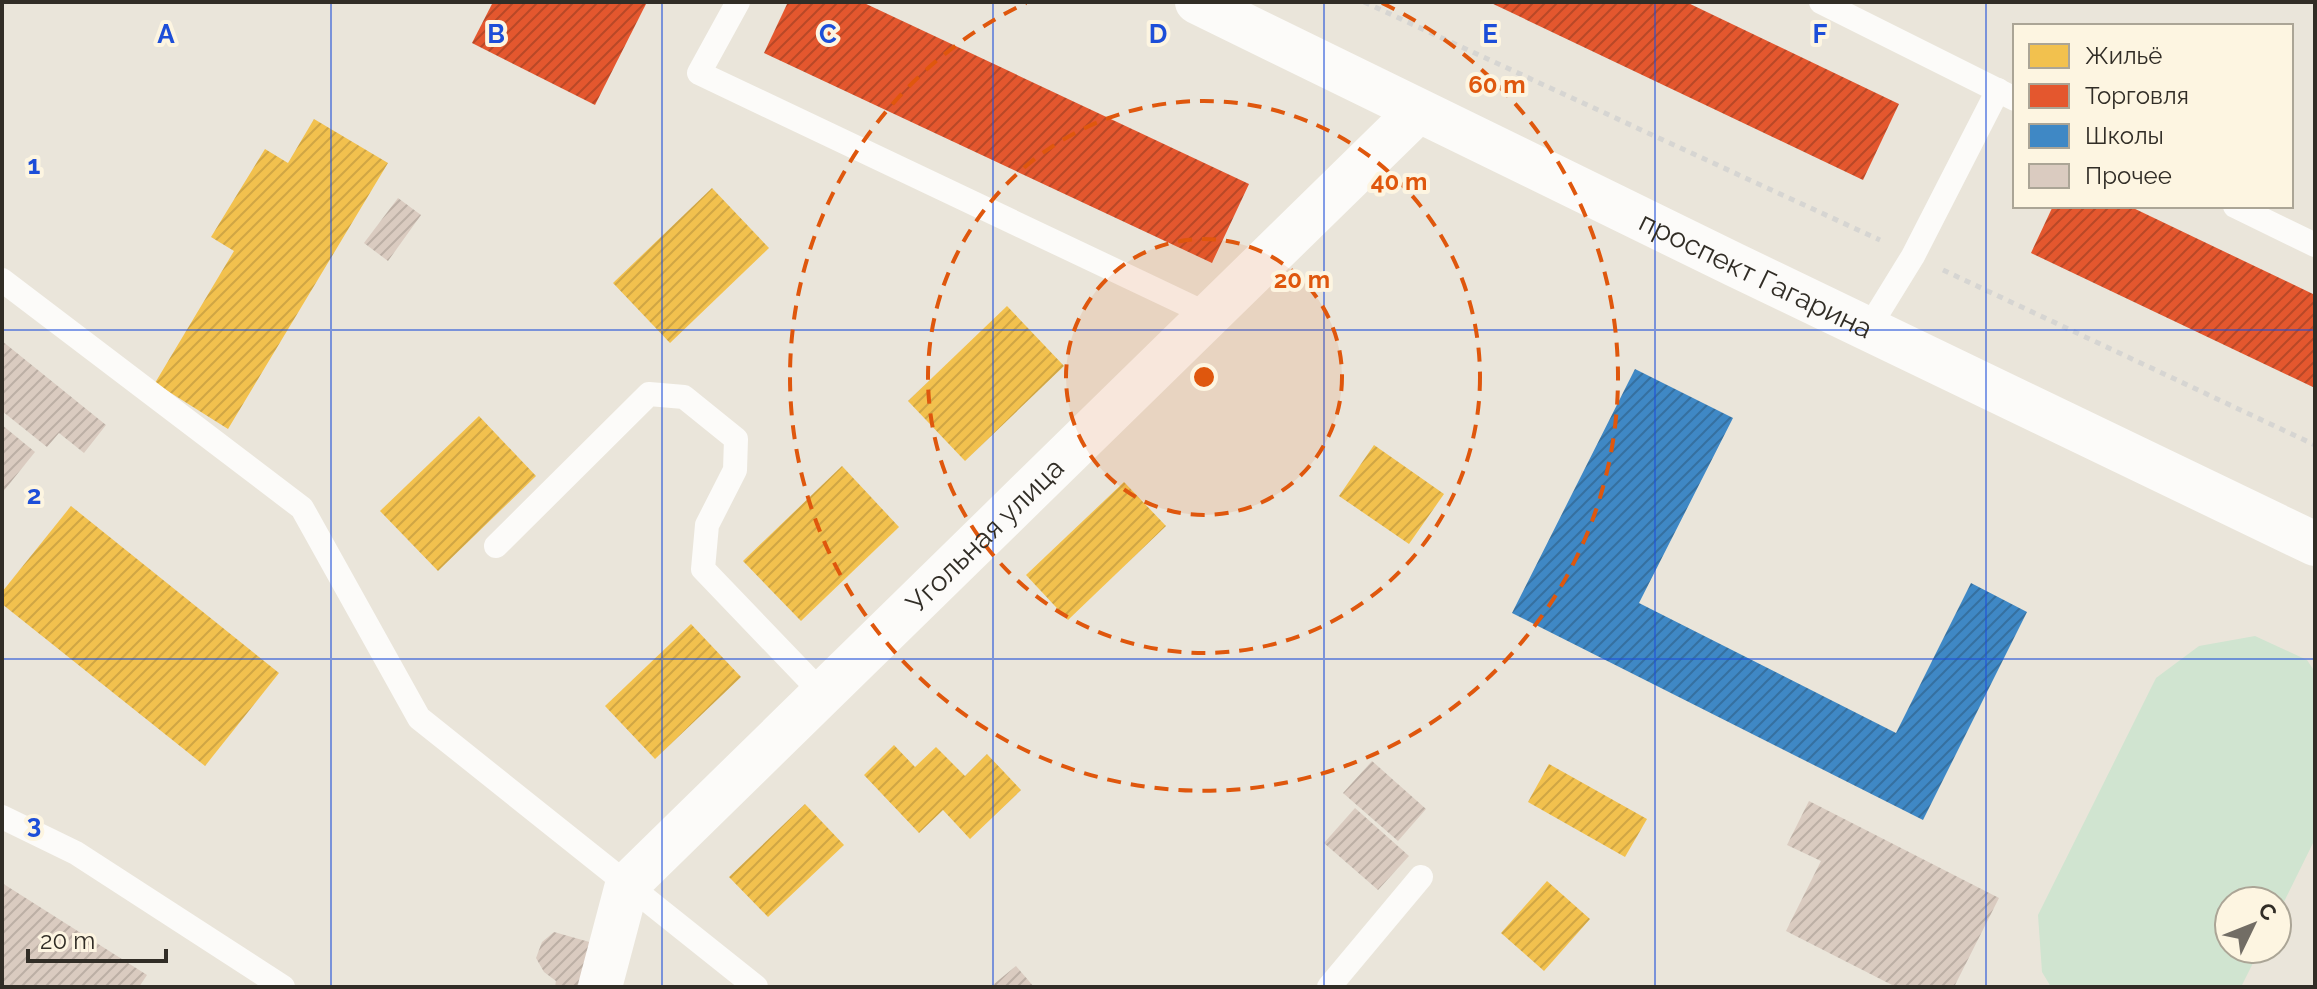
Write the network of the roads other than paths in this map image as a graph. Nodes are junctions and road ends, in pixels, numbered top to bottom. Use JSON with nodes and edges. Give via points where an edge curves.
{"nodes":[{"id":1,"x":738,"y":2,"type":"edge"},
{"id":2,"x":1197,"y":2,"type":"edge"},
{"id":3,"x":1821,"y":2,"type":"edge"},
{"id":4,"x":2007,"y":94,"type":"edge"},
{"id":5,"x":1418,"y":111,"type":"junction"},
{"id":6,"x":2239,"y":208,"type":"edge"},
{"id":7,"x":2315,"y":245,"type":"edge"},
{"id":8,"x":2,"y":280,"type":"edge"},
{"id":9,"x":1209,"y":315,"type":"junction"},
{"id":10,"x":1868,"y":329,"type":"junction"},
{"id":11,"x":2315,"y":544,"type":"edge"},
{"id":12,"x":496,"y":546,"type":"dead end"},
{"id":13,"x":822,"y":693,"type":"junction"},
{"id":14,"x":2,"y":817,"type":"edge"},
{"id":15,"x":1421,"y":877,"type":"dead end"},
{"id":16,"x":627,"y":885,"type":"junction"},
{"id":17,"x":283,"y":987,"type":"edge"},
{"id":18,"x":600,"y":987,"type":"edge"},
{"id":19,"x":756,"y":987,"type":"edge"},
{"id":20,"x":1329,"y":987,"type":"edge"}],
"edges":[{"from":1,"to":9,"type":"lane","via":[[699,73]]},
{"from":2,"to":5,"type":"main road","name":"проспект Гагарина"},
{"from":3,"to":4,"type":"lane"},
{"from":4,"to":10,"type":"lane"},
{"from":5,"to":9,"type":"main road","name":"Угольная улица"},
{"from":5,"to":10,"type":"main road","name":"проспект Гагарина"},
{"from":6,"to":7,"type":"lane"},
{"from":8,"to":16,"type":"lane","via":[[302,508],[419,718]]},
{"from":9,"to":13,"type":"main road","name":"Угольная улица"},
{"from":10,"to":11,"type":"main road","name":"проспект Гагарина"},
{"from":12,"to":13,"type":"lane","via":[[649,394],[684,397],[736,439],[735,470],[707,525],[703,569]]},
{"from":13,"to":16,"type":"main road","name":"Угольная улица"},
{"from":14,"to":17,"type":"lane","via":[[76,853]]},
{"from":15,"to":20,"type":"lane"},
{"from":16,"to":18,"type":"main road"},
{"from":16,"to":19,"type":"lane"}]}
